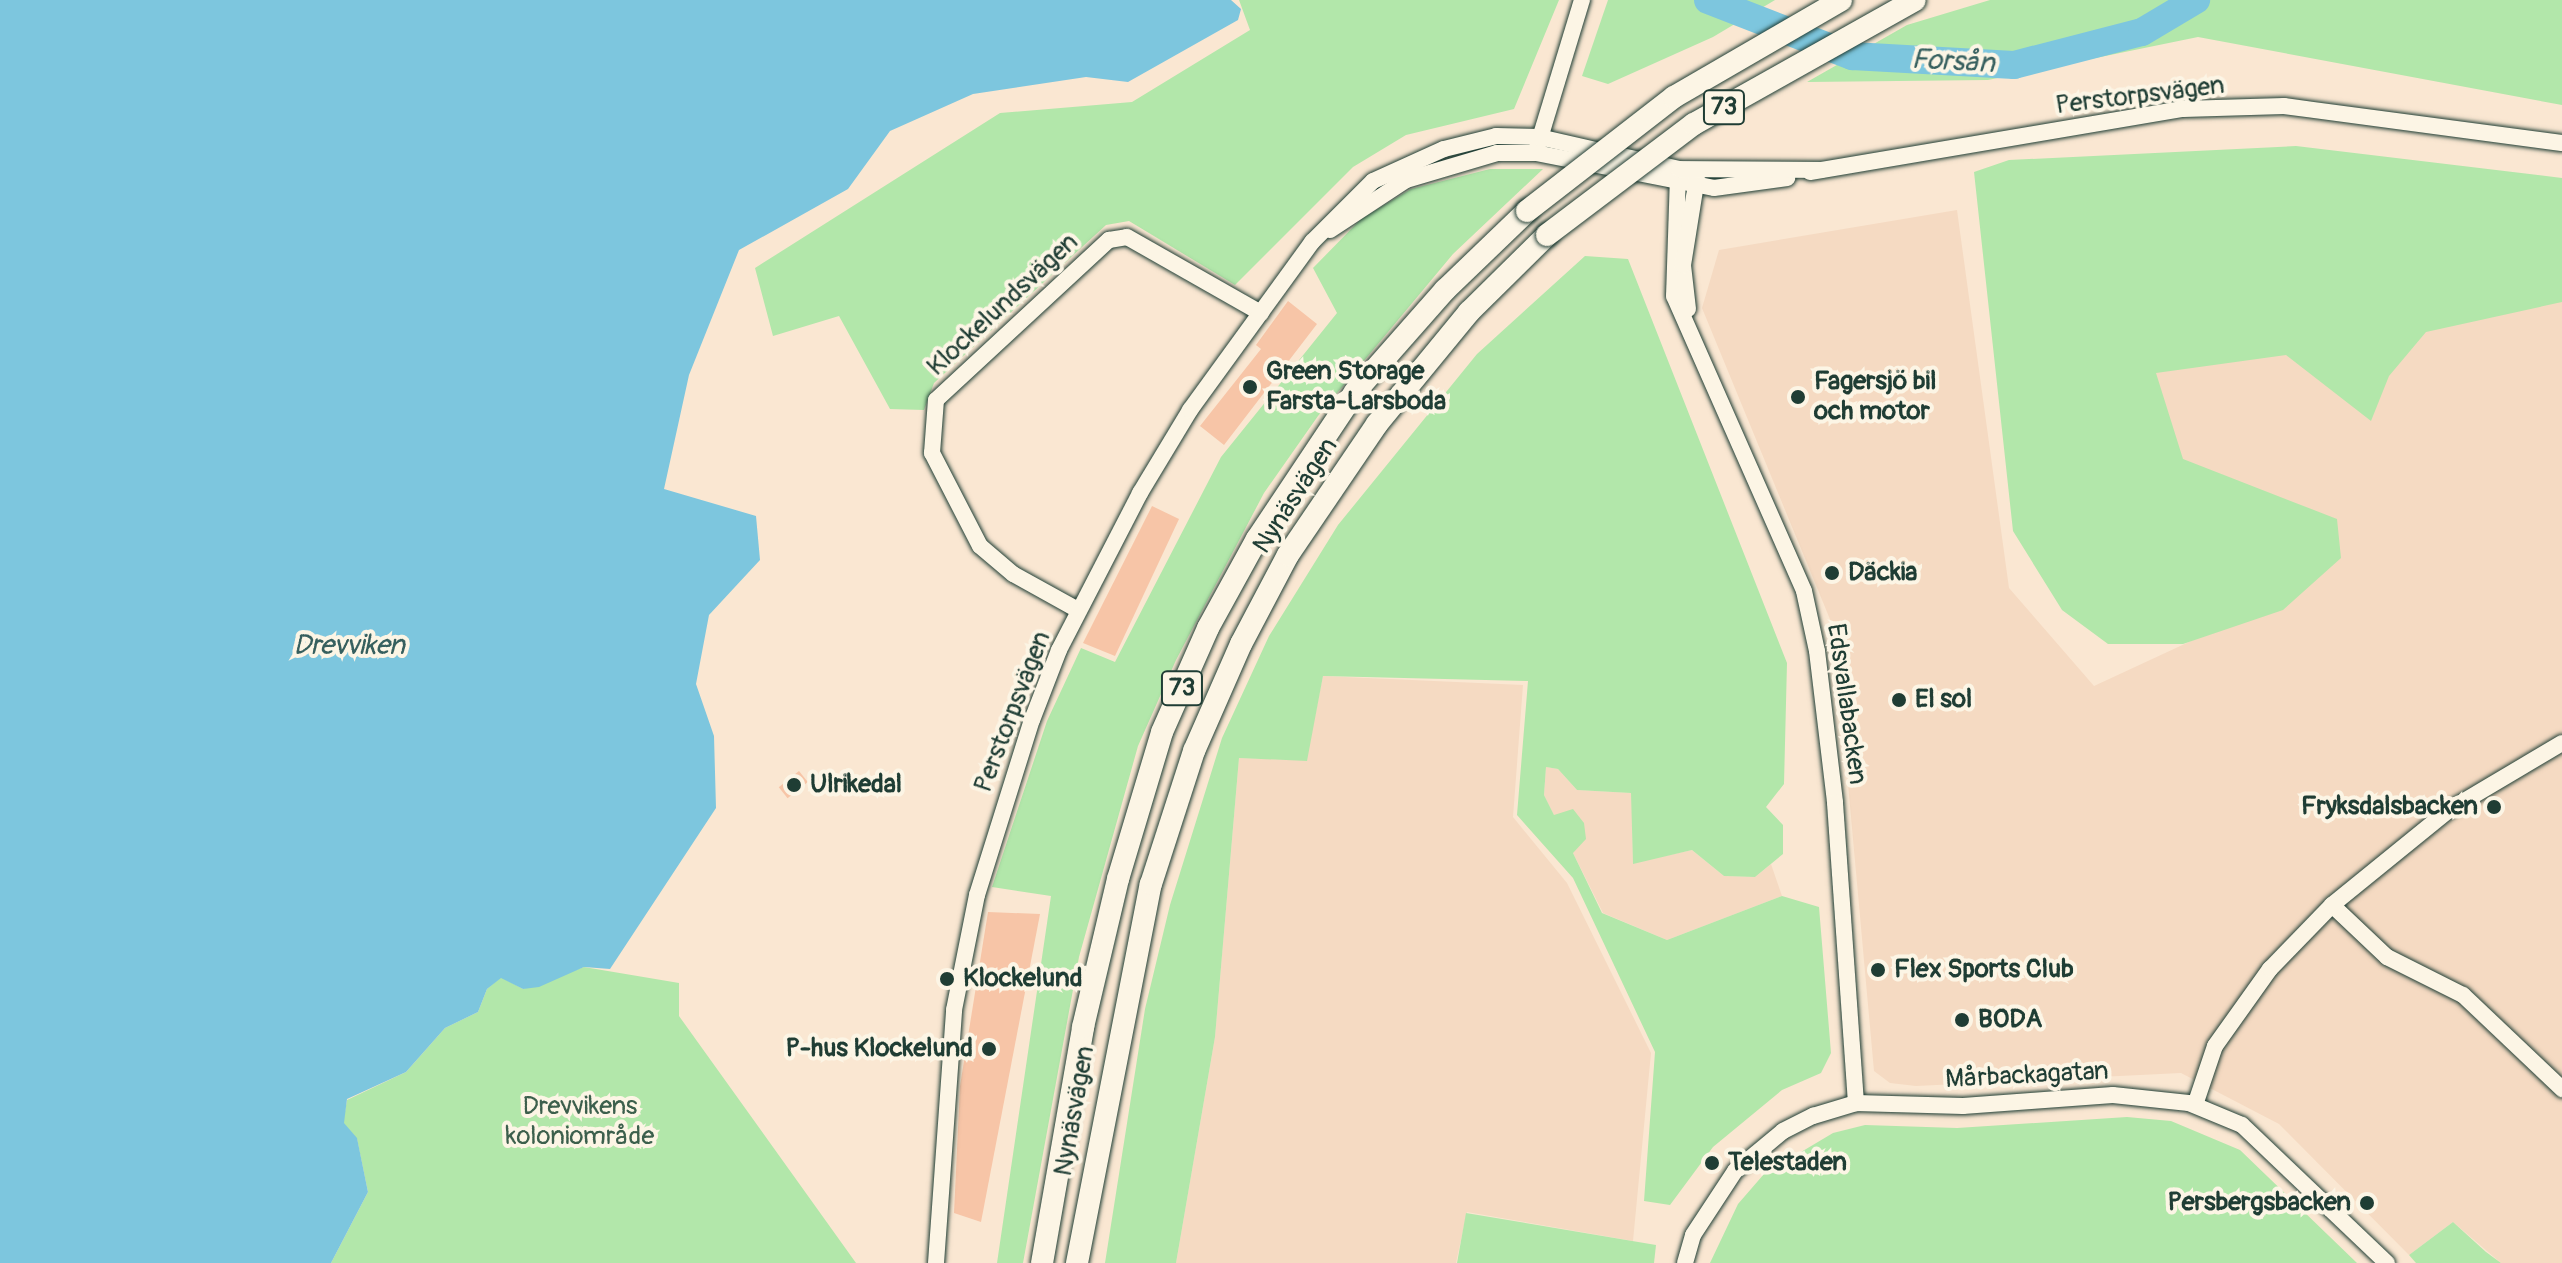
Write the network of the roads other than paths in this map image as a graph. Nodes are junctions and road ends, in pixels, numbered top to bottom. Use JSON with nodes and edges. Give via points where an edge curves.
{"nodes":[{"id":1,"x":1582,"y":0,"type":"edge"},
{"id":2,"x":1841,"y":0,"type":"edge"},
{"id":3,"x":1915,"y":0,"type":"edge"},
{"id":4,"x":2562,"y":143,"type":"edge"},
{"id":5,"x":1538,"y":145,"type":"junction"},
{"id":6,"x":1678,"y":176,"type":"junction"},
{"id":7,"x":1697,"y":178,"type":"junction"},
{"id":8,"x":1261,"y":313,"type":"junction"},
{"id":9,"x":1692,"y":334,"type":"junction"},
{"id":10,"x":1078,"y":610,"type":"junction"},
{"id":11,"x":2562,"y":743,"type":"edge"},
{"id":12,"x":2332,"y":905,"type":"junction"},
{"id":13,"x":2562,"y":1089,"type":"edge"},
{"id":14,"x":1856,"y":1103,"type":"junction"},
{"id":15,"x":2195,"y":1105,"type":"junction"},
{"id":16,"x":936,"y":1263,"type":"edge"},
{"id":17,"x":1042,"y":1263,"type":"edge"},
{"id":18,"x":1077,"y":1263,"type":"edge"},
{"id":19,"x":1685,"y":1263,"type":"edge"},
{"id":20,"x":2387,"y":1263,"type":"edge"}],
"edges":[{"from":1,"to":5,"type":"street"},
{"from":2,"to":17,"type":"highway","name":"Nynäsvägen","number":"73","bridge":true,"via":[[1674,97],[1527,211],[1445,290],[1355,392],[1257,539],[1208,628],[1162,732],[1118,879],[1083,1027]]},
{"from":3,"to":18,"type":"highway","name":"Nynäsvägen","number":"73","bridge":true,"via":[[1694,124],[1547,235],[1469,312],[1377,424],[1288,555],[1194,751],[1151,884]]},
{"from":4,"to":7,"type":"street","name":"Perstorpsvägen","via":[[2284,106],[2183,109],[1821,170]]},
{"from":5,"to":6,"type":"street","name":"Perstorpsvägen"},
{"from":5,"to":8,"type":"street","name":"Perstorpsvägen","via":[[1406,180],[1312,242]]},
{"from":6,"to":7,"type":"street","name":"Perstorpsvägen"},
{"from":6,"to":9,"type":"street","name":"Edsvallabacken","via":[[1672,283]]},
{"from":7,"to":9,"type":"street","name":"Edsvallabacken","via":[[1683,265]]},
{"from":8,"to":10,"type":"street","name":"Perstorpsvägen","via":[[1190,410]]},
{"from":8,"to":10,"type":"street","name":"Klockelundsvägen","via":[[1127,237],[1109,240],[936,400],[932,453],[980,546],[1013,574]]},
{"from":9,"to":14,"type":"street","name":"Edsvallabacken","via":[[1804,591],[1817,651],[1835,803]]},
{"from":10,"to":16,"type":"street","name":"Perstorpsvägen","via":[[1032,720],[977,895],[954,1010]]},
{"from":11,"to":12,"type":"street","via":[[2449,810]]},
{"from":12,"to":13,"type":"street","via":[[2387,957],[2463,995]]},
{"from":12,"to":15,"type":"street","via":[[2270,969],[2215,1046]]},
{"from":14,"to":15,"type":"street","name":"Mårbackagatan","via":[[1963,1106],[2113,1095]]},
{"from":14,"to":19,"type":"street","name":"Mårbackagatan","via":[[1783,1131],[1735,1171],[1693,1235]]},
{"from":15,"to":20,"type":"street","name":"Mårbackagatan","via":[[2260,1136]]}]}
